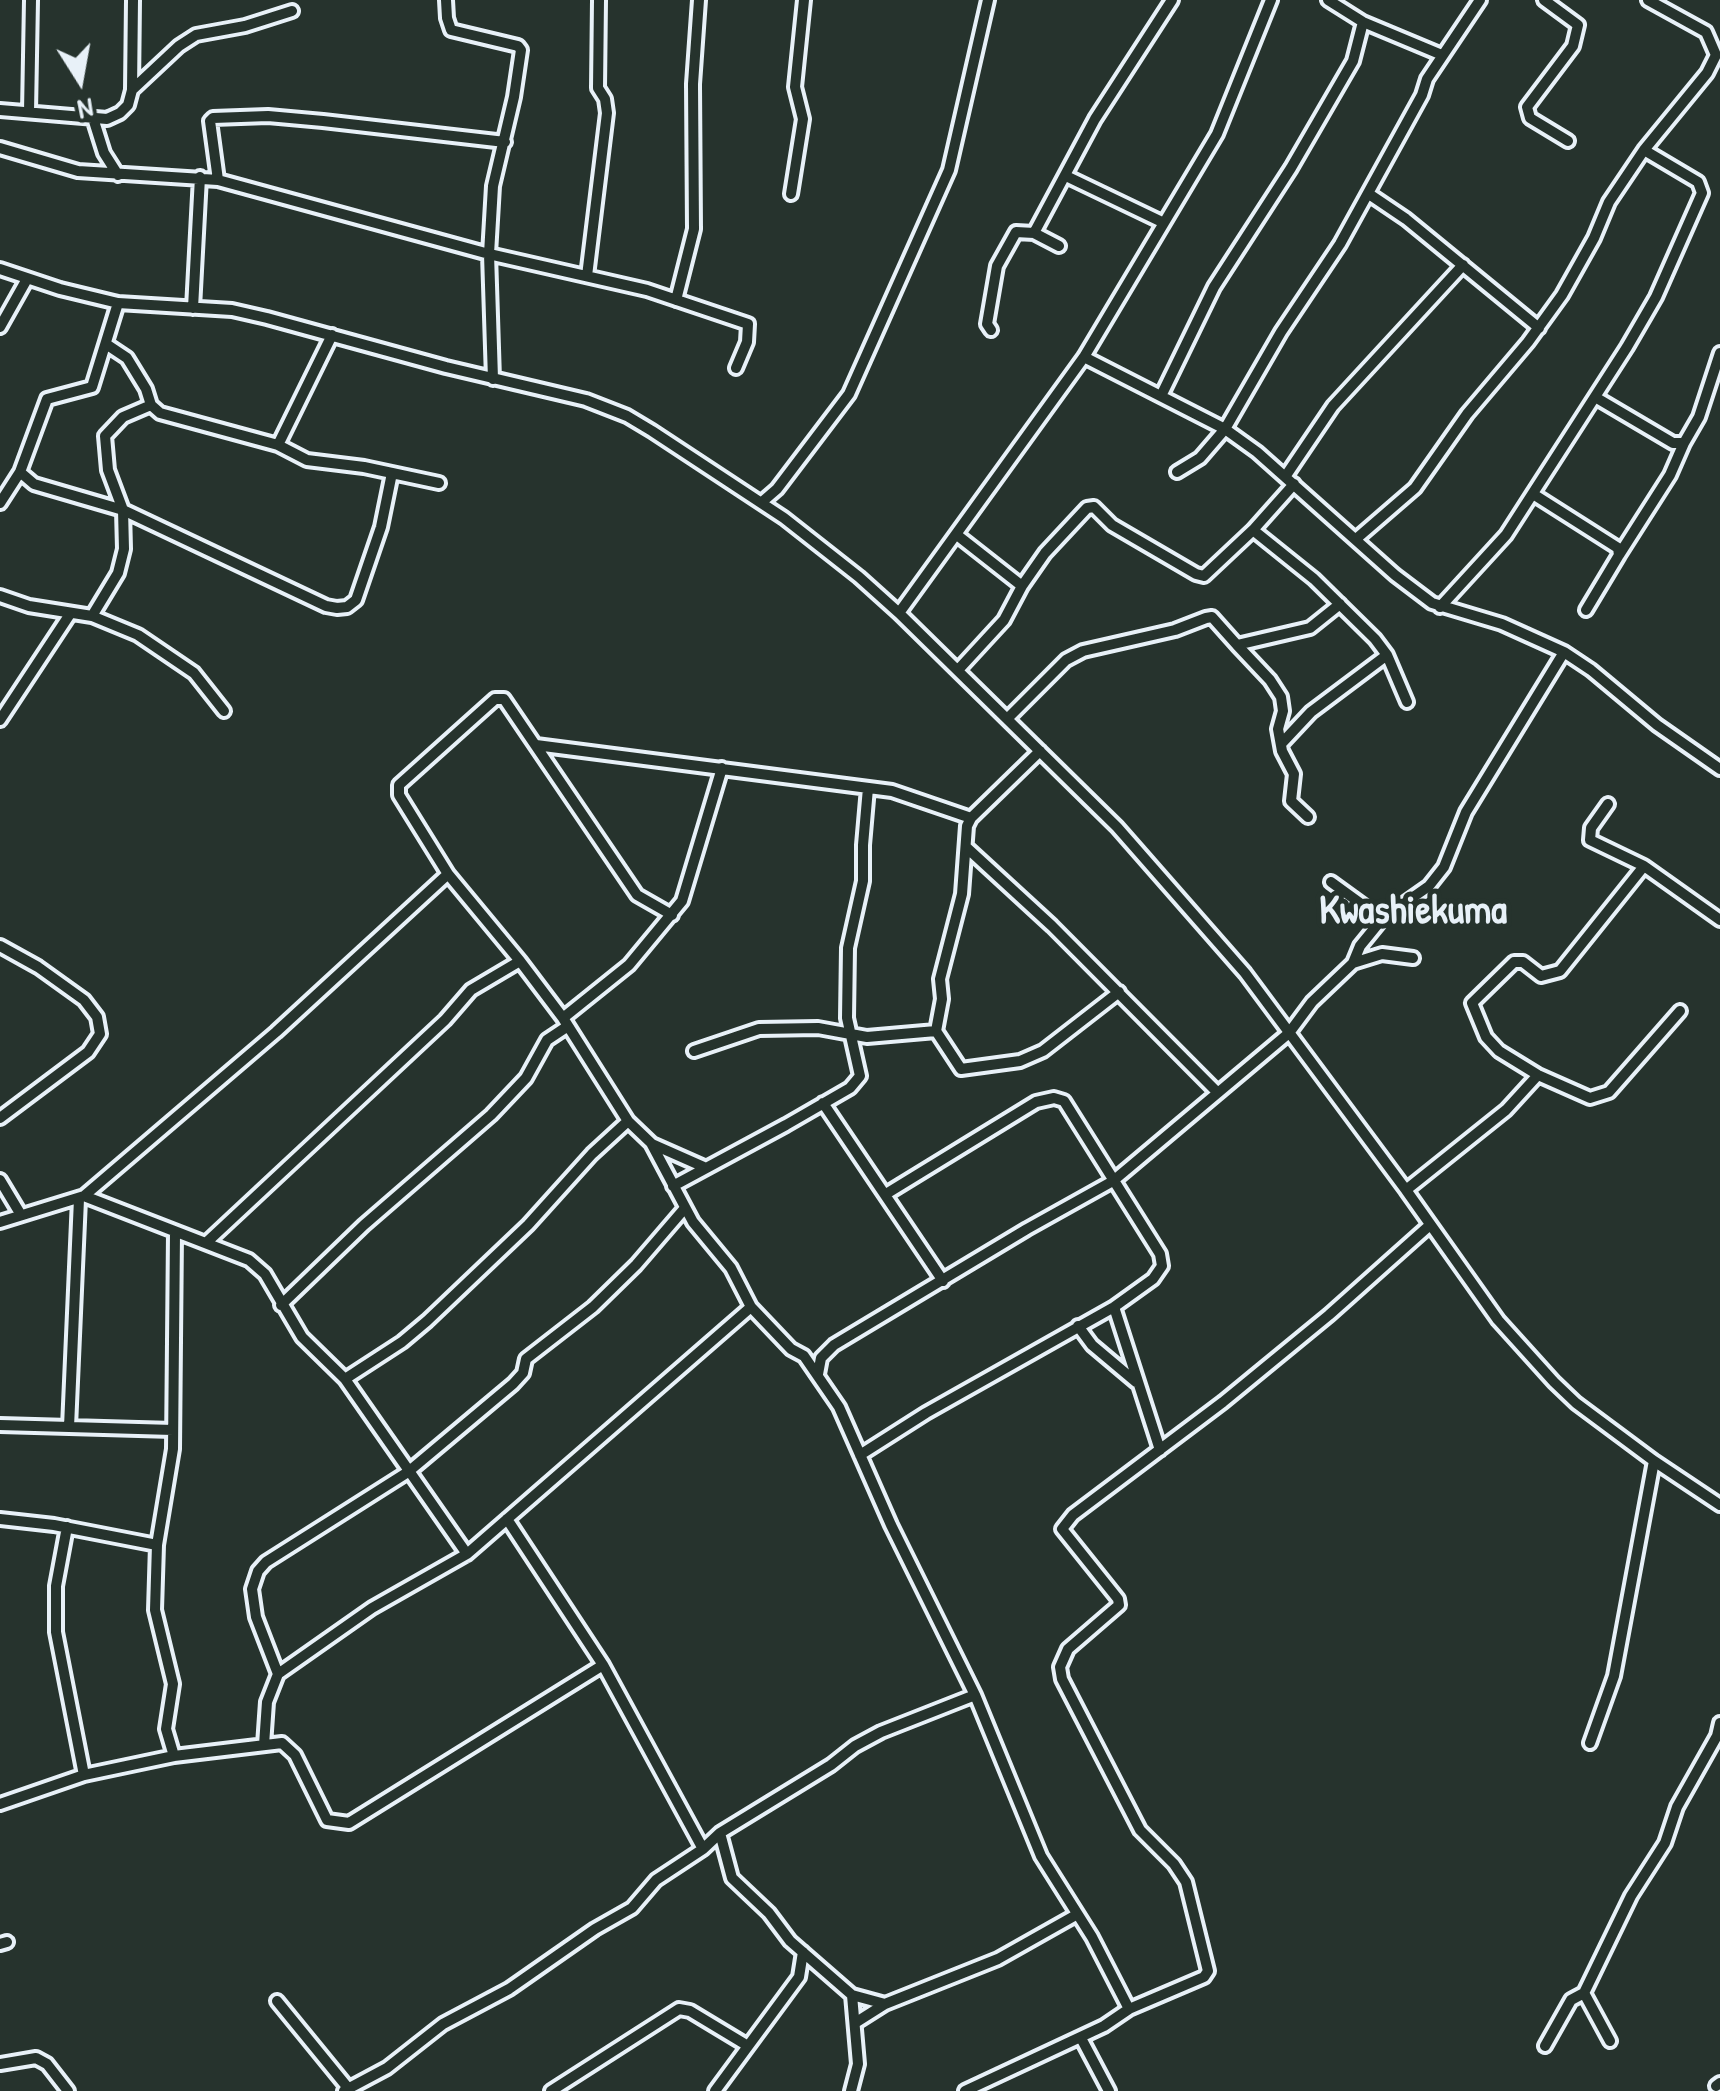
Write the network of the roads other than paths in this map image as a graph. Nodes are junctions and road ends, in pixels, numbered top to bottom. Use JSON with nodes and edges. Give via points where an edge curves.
{"nodes":[{"id":1,"x":31,"y":0,"type":"edge"},
{"id":2,"x":132,"y":0,"type":"edge"},
{"id":3,"x":446,"y":0,"type":"edge"},
{"id":4,"x":599,"y":0,"type":"edge"},
{"id":5,"x":699,"y":0,"type":"edge"},
{"id":6,"x":804,"y":0,"type":"edge"},
{"id":7,"x":988,"y":0,"type":"edge"},
{"id":8,"x":1172,"y":0,"type":"edge"},
{"id":9,"x":1271,"y":0,"type":"edge"},
{"id":10,"x":1328,"y":0,"type":"edge"},
{"id":11,"x":1480,"y":0,"type":"edge"},
{"id":12,"x":1544,"y":0,"type":"edge"},
{"id":13,"x":1648,"y":0,"type":"edge"},
{"id":14,"x":292,"y":10,"type":"dead end"},
{"id":15,"x":1363,"y":22,"type":"junction"},
{"id":16,"x":1442,"y":55,"type":"junction"},
{"id":17,"x":132,"y":90,"type":"junction"},
{"id":18,"x":0,"y":110,"type":"edge"},
{"id":19,"x":29,"y":112,"type":"junction"},
{"id":20,"x":93,"y":118,"type":"junction"},
{"id":21,"x":504,"y":142,"type":"junction"},
{"id":22,"x":1568,"y":142,"type":"dead end"},
{"id":23,"x":0,"y":148,"type":"edge"},
{"id":24,"x":1644,"y":150,"type":"junction"},
{"id":25,"x":118,"y":175,"type":"junction"},
{"id":26,"x":1066,"y":176,"type":"junction"},
{"id":27,"x":200,"y":177,"type":"junction"},
{"id":28,"x":218,"y":180,"type":"junction"},
{"id":29,"x":790,"y":194,"type":"dead end"},
{"id":30,"x":1369,"y":194,"type":"junction"},
{"id":31,"x":1162,"y":222,"type":"junction"},
{"id":32,"x":1034,"y":233,"type":"junction"},
{"id":33,"x":1059,"y":246,"type":"dead end"},
{"id":34,"x":489,"y":254,"type":"junction"},
{"id":35,"x":1463,"y":265,"type":"junction"},
{"id":36,"x":0,"y":269,"type":"edge"},
{"id":37,"x":587,"y":276,"type":"junction"},
{"id":38,"x":27,"y":279,"type":"junction"},
{"id":39,"x":676,"y":300,"type":"junction"},
{"id":40,"x":118,"y":303,"type":"junction"},
{"id":41,"x":193,"y":308,"type":"junction"},
{"id":42,"x":0,"y":328,"type":"edge"},
{"id":43,"x":1538,"y":328,"type":"junction"},
{"id":44,"x":991,"y":330,"type":"dead end"},
{"id":45,"x":332,"y":335,"type":"junction"},
{"id":46,"x":106,"y":344,"type":"junction"},
{"id":47,"x":1720,"y":354,"type":"edge"},
{"id":48,"x":1084,"y":357,"type":"junction"},
{"id":49,"x":736,"y":368,"type":"dead end"},
{"id":50,"x":493,"y":379,"type":"junction"},
{"id":51,"x":1160,"y":396,"type":"junction"},
{"id":52,"x":1595,"y":398,"type":"junction"},
{"id":53,"x":151,"y":405,"type":"junction"},
{"id":54,"x":1226,"y":429,"type":"junction"},
{"id":55,"x":1684,"y":443,"type":"junction"},
{"id":56,"x":278,"y":444,"type":"junction"},
{"id":57,"x":20,"y":472,"type":"junction"},
{"id":58,"x":1177,"y":472,"type":"dead end"},
{"id":59,"x":392,"y":473,"type":"junction"},
{"id":60,"x":1290,"y":480,"type":"junction"},
{"id":61,"x":439,"y":483,"type":"dead end"},
{"id":62,"x":1533,"y":494,"type":"junction"},
{"id":63,"x":762,"y":502,"type":"junction"},
{"id":64,"x":0,"y":503,"type":"edge"},
{"id":65,"x":123,"y":510,"type":"junction"},
{"id":66,"x":1254,"y":530,"type":"junction"},
{"id":67,"x":958,"y":535,"type":"junction"},
{"id":68,"x":1356,"y":539,"type":"junction"},
{"id":69,"x":1619,"y":555,"type":"junction"},
{"id":70,"x":1022,"y":586,"type":"junction"},
{"id":71,"x":0,"y":596,"type":"edge"},
{"id":72,"x":1340,"y":604,"type":"junction"},
{"id":73,"x":1440,"y":607,"type":"junction"},
{"id":74,"x":1586,"y":610,"type":"dead end"},
{"id":75,"x":899,"y":613,"type":"junction"},
{"id":76,"x":70,"y":614,"type":"junction"},
{"id":77,"x":92,"y":616,"type":"junction"},
{"id":78,"x":1236,"y":645,"type":"junction"},
{"id":79,"x":1564,"y":652,"type":"junction"},
{"id":80,"x":1386,"y":656,"type":"junction"},
{"id":81,"x":958,"y":670,"type":"junction"},
{"id":82,"x":1408,"y":702,"type":"dead end"},
{"id":83,"x":224,"y":711,"type":"dead end"},
{"id":84,"x":1008,"y":719,"type":"junction"},
{"id":85,"x":0,"y":720,"type":"edge"},
{"id":86,"x":1280,"y":744,"type":"junction"},
{"id":87,"x":536,"y":745,"type":"junction"},
{"id":88,"x":1040,"y":751,"type":"junction"},
{"id":89,"x":722,"y":768,"type":"junction"},
{"id":90,"x":1720,"y":769,"type":"edge"},
{"id":91,"x":868,"y":788,"type":"junction"},
{"id":92,"x":1608,"y":804,"type":"dead end"},
{"id":93,"x":970,"y":818,"type":"junction"},
{"id":94,"x":1308,"y":818,"type":"dead end"},
{"id":95,"x":966,"y":846,"type":"junction"},
{"id":96,"x":1644,"y":866,"type":"junction"},
{"id":97,"x":448,"y":874,"type":"junction"},
{"id":98,"x":1330,"y":882,"type":"dead end"},
{"id":99,"x":672,"y":915,"type":"junction"},
{"id":100,"x":1382,"y":920,"type":"junction"},
{"id":101,"x":1720,"y":920,"type":"edge"},
{"id":102,"x":0,"y":946,"type":"edge"},
{"id":103,"x":1413,"y":958,"type":"dead end"},
{"id":104,"x":520,"y":961,"type":"junction"},
{"id":105,"x":1353,"y":962,"type":"junction"},
{"id":106,"x":1119,"y":992,"type":"junction"},
{"id":107,"x":1680,"y":1011,"type":"dead end"},
{"id":108,"x":565,"y":1022,"type":"junction"},
{"id":109,"x":936,"y":1032,"type":"junction"},
{"id":110,"x":1288,"y":1033,"type":"junction"},
{"id":111,"x":851,"y":1036,"type":"junction"},
{"id":112,"x":694,"y":1051,"type":"dead end"},
{"id":113,"x":1538,"y":1074,"type":"junction"},
{"id":114,"x":1217,"y":1092,"type":"junction"},
{"id":115,"x":823,"y":1103,"type":"junction"},
{"id":116,"x":0,"y":1118,"type":"edge"},
{"id":117,"x":628,"y":1121,"type":"junction"},
{"id":118,"x":650,"y":1143,"type":"junction"},
{"id":119,"x":704,"y":1167,"type":"junction"},
{"id":120,"x":0,"y":1180,"type":"edge"},
{"id":121,"x":1113,"y":1182,"type":"junction"},
{"id":122,"x":673,"y":1186,"type":"junction"},
{"id":123,"x":1406,"y":1190,"type":"junction"},
{"id":124,"x":886,"y":1194,"type":"junction"},
{"id":125,"x":81,"y":1198,"type":"junction"},
{"id":126,"x":684,"y":1208,"type":"junction"},
{"id":127,"x":20,"y":1215,"type":"junction"},
{"id":128,"x":0,"y":1222,"type":"edge"},
{"id":129,"x":1430,"y":1225,"type":"junction"},
{"id":130,"x":175,"y":1233,"type":"junction"},
{"id":131,"x":207,"y":1242,"type":"junction"},
{"id":132,"x":943,"y":1281,"type":"junction"},
{"id":133,"x":282,"y":1304,"type":"junction"},
{"id":134,"x":751,"y":1307,"type":"junction"},
{"id":135,"x":1114,"y":1307,"type":"junction"},
{"id":136,"x":1078,"y":1326,"type":"junction"},
{"id":137,"x":834,"y":1345,"type":"junction"},
{"id":138,"x":804,"y":1356,"type":"junction"},
{"id":139,"x":818,"y":1374,"type":"junction"},
{"id":140,"x":345,"y":1379,"type":"junction"},
{"id":141,"x":1137,"y":1383,"type":"junction"},
{"id":142,"x":0,"y":1425,"type":"edge"},
{"id":143,"x":69,"y":1427,"type":"junction"},
{"id":144,"x":173,"y":1430,"type":"junction"},
{"id":145,"x":1160,"y":1450,"type":"junction"},
{"id":146,"x":860,"y":1455,"type":"junction"},
{"id":147,"x":1654,"y":1461,"type":"junction"},
{"id":148,"x":408,"y":1472,"type":"junction"},
{"id":149,"x":1720,"y":1504,"type":"edge"},
{"id":150,"x":508,"y":1519,"type":"junction"},
{"id":151,"x":0,"y":1520,"type":"edge"},
{"id":152,"x":68,"y":1527,"type":"junction"},
{"id":153,"x":156,"y":1545,"type":"junction"},
{"id":154,"x":468,"y":1554,"type":"junction"},
{"id":155,"x":604,"y":1665,"type":"junction"},
{"id":156,"x":278,"y":1674,"type":"junction"},
{"id":157,"x":975,"y":1696,"type":"junction"},
{"id":158,"x":1720,"y":1724,"type":"edge"},
{"id":159,"x":1590,"y":1743,"type":"dead end"},
{"id":160,"x":264,"y":1744,"type":"junction"},
{"id":161,"x":174,"y":1756,"type":"junction"},
{"id":162,"x":84,"y":1775,"type":"junction"},
{"id":163,"x":0,"y":1804,"type":"edge"},
{"id":164,"x":720,"y":1832,"type":"junction"},
{"id":165,"x":703,"y":1849,"type":"junction"},
{"id":166,"x":1076,"y":1915,"type":"junction"},
{"id":167,"x":803,"y":1952,"type":"junction"},
{"id":168,"x":1584,"y":1993,"type":"junction"},
{"id":169,"x":852,"y":1995,"type":"junction"},
{"id":170,"x":277,"y":2002,"type":"dead end"},
{"id":171,"x":886,"y":2004,"type":"junction"},
{"id":172,"x":1129,"y":2009,"type":"junction"},
{"id":173,"x":855,"y":2023,"type":"junction"},
{"id":174,"x":1080,"y":2038,"type":"junction"},
{"id":175,"x":1610,"y":2040,"type":"dead end"},
{"id":176,"x":748,"y":2046,"type":"junction"},
{"id":177,"x":1545,"y":2046,"type":"dead end"},
{"id":178,"x":0,"y":2064,"type":"edge"},
{"id":179,"x":346,"y":2090,"type":"edge"},
{"id":180,"x":68,"y":2091,"type":"edge"},
{"id":181,"x":551,"y":2091,"type":"edge"},
{"id":182,"x":715,"y":2091,"type":"edge"},
{"id":183,"x":851,"y":2091,"type":"edge"},
{"id":184,"x":965,"y":2091,"type":"edge"},
{"id":185,"x":1109,"y":2091,"type":"edge"}],
"edges":[{"from":1,"to":19,"type":"street"},
{"from":2,"to":17,"type":"street"},
{"from":3,"to":21,"type":"street","via":[[451,30],[521,50]]},
{"from":4,"to":37,"type":"street","via":[[598,88],[607,113]]},
{"from":5,"to":39,"type":"street","via":[[694,230]]},
{"from":6,"to":29,"type":"street","via":[[796,87],[803,119]]},
{"from":7,"to":63,"type":"street","via":[[949,170],[849,394]]},
{"from":8,"to":26,"type":"street"},
{"from":9,"to":31,"type":"street","via":[[1216,134]]},
{"from":10,"to":15,"type":"street"},
{"from":11,"to":16,"type":"street"},
{"from":12,"to":22,"type":"street","via":[[1578,25],[1573,46],[1526,107],[1530,118]]},
{"from":13,"to":24,"type":"street","via":[[1706,32],[1716,55]]},
{"from":14,"to":17,"type":"street","via":[[196,34]]},
{"from":15,"to":16,"type":"street"},
{"from":15,"to":51,"type":"street","via":[[1352,60],[1214,287]]},
{"from":16,"to":30,"type":"street"},
{"from":17,"to":20,"type":"street","via":[[120,113]]},
{"from":18,"to":19,"type":"street"},
{"from":19,"to":20,"type":"street"},
{"from":20,"to":25,"type":"street"},
{"from":21,"to":28,"type":"street","via":[[268,116],[213,118]]},
{"from":21,"to":34,"type":"street","via":[[492,186]]},
{"from":23,"to":25,"type":"street","via":[[78,171]]},
{"from":24,"to":43,"type":"street"},
{"from":24,"to":52,"type":"street","via":[[1698,182],[1702,193],[1656,297]]},
{"from":25,"to":27,"type":"street"},
{"from":26,"to":31,"type":"street"},
{"from":26,"to":32,"type":"street"},
{"from":27,"to":28,"type":"street"},
{"from":27,"to":41,"type":"street"},
{"from":28,"to":34,"type":"street"},
{"from":30,"to":35,"type":"street"},
{"from":30,"to":54,"type":"street"},
{"from":31,"to":48,"type":"street"},
{"from":32,"to":33,"type":"street"},
{"from":32,"to":44,"type":"street","via":[[1016,232],[997,266],[986,324]]},
{"from":34,"to":37,"type":"street"},
{"from":34,"to":50,"type":"street"},
{"from":35,"to":43,"type":"street"},
{"from":35,"to":60,"type":"street","via":[[1333,406]]},
{"from":36,"to":38,"type":"street"},
{"from":37,"to":39,"type":"street"},
{"from":38,"to":40,"type":"street"},
{"from":38,"to":42,"type":"street"},
{"from":39,"to":49,"type":"street","via":[[748,324]]},
{"from":40,"to":41,"type":"street"},
{"from":40,"to":46,"type":"street"},
{"from":41,"to":45,"type":"street","via":[[232,310]]},
{"from":43,"to":68,"type":"street","via":[[1416,488]]},
{"from":45,"to":50,"type":"street"},
{"from":45,"to":56,"type":"street"},
{"from":46,"to":53,"type":"street","via":[[126,358]]},
{"from":46,"to":57,"type":"street","via":[[92,387],[44,403]]},
{"from":47,"to":55,"type":"street"},
{"from":48,"to":51,"type":"street"},
{"from":48,"to":67,"type":"street"},
{"from":50,"to":63,"type":"street","via":[[626,416]]},
{"from":51,"to":54,"type":"street"},
{"from":52,"to":55,"type":"street"},
{"from":52,"to":62,"type":"street"},
{"from":53,"to":56,"type":"street","via":[[160,413]]},
{"from":53,"to":65,"type":"street","via":[[122,416],[106,436],[108,470]]},
{"from":54,"to":58,"type":"street"},
{"from":54,"to":60,"type":"street"},
{"from":55,"to":69,"type":"street"},
{"from":56,"to":59,"type":"street","via":[[307,460]]},
{"from":57,"to":64,"type":"street"},
{"from":57,"to":65,"type":"street","via":[[34,484]]},
{"from":59,"to":61,"type":"street"},
{"from":59,"to":65,"type":"street","via":[[356,600],[347,607],[326,606]]},
{"from":60,"to":66,"type":"street"},
{"from":60,"to":68,"type":"street"},
{"from":62,"to":69,"type":"street","via":[[1618,548]]},
{"from":62,"to":73,"type":"street","via":[[1497,546]]},
{"from":63,"to":75,"type":"street"},
{"from":65,"to":77,"type":"street","via":[[122,562]]},
{"from":66,"to":70,"type":"street","via":[[1204,576],[1086,508]]},
{"from":66,"to":72,"type":"street"},
{"from":67,"to":70,"type":"street"},
{"from":67,"to":75,"type":"street"},
{"from":68,"to":73,"type":"street"},
{"from":69,"to":74,"type":"street"},
{"from":70,"to":81,"type":"street","via":[[1004,620]]},
{"from":71,"to":76,"type":"street"},
{"from":72,"to":78,"type":"street","via":[[1310,628]]},
{"from":72,"to":80,"type":"street"},
{"from":73,"to":79,"type":"street","via":[[1502,624]]},
{"from":75,"to":81,"type":"street"},
{"from":76,"to":77,"type":"street"},
{"from":76,"to":85,"type":"street"},
{"from":77,"to":83,"type":"street","via":[[166,651],[194,672]]},
{"from":78,"to":84,"type":"street","via":[[1212,617],[1083,651]]},
{"from":78,"to":86,"type":"street","via":[[1280,698]]},
{"from":79,"to":90,"type":"street"},
{"from":79,"to":100,"type":"street","via":[[1466,812],[1444,867]]},
{"from":80,"to":82,"type":"street"},
{"from":80,"to":86,"type":"street"},
{"from":81,"to":84,"type":"street"},
{"from":84,"to":88,"type":"street"},
{"from":86,"to":94,"type":"street","via":[[1294,774],[1290,801]]},
{"from":87,"to":89,"type":"street"},
{"from":87,"to":97,"type":"street","via":[[499,698],[402,781],[398,795]]},
{"from":87,"to":99,"type":"street","via":[[637,894]]},
{"from":88,"to":93,"type":"street"},
{"from":88,"to":110,"type":"street","via":[[1185,904]]},
{"from":89,"to":91,"type":"street"},
{"from":89,"to":99,"type":"street","via":[[686,890]]},
{"from":91,"to":93,"type":"street"},
{"from":91,"to":111,"type":"street","via":[[864,881],[848,941]]},
{"from":92,"to":96,"type":"street","via":[[1590,840]]},
{"from":93,"to":95,"type":"street"},
{"from":95,"to":106,"type":"street"},
{"from":95,"to":109,"type":"street"},
{"from":96,"to":101,"type":"street"},
{"from":96,"to":113,"type":"street","via":[[1560,971],[1540,976],[1514,962],[1472,1003],[1492,1044]]},
{"from":97,"to":104,"type":"street"},
{"from":97,"to":125,"type":"street"},
{"from":98,"to":100,"type":"street"},
{"from":99,"to":108,"type":"street"},
{"from":100,"to":105,"type":"street"},
{"from":102,"to":116,"type":"street","via":[[84,1000],[100,1034],[88,1052]]},
{"from":103,"to":105,"type":"street","via":[[1382,954]]},
{"from":104,"to":108,"type":"street"},
{"from":104,"to":131,"type":"street","via":[[471,990]]},
{"from":105,"to":110,"type":"street"},
{"from":106,"to":109,"type":"street","via":[[1043,1051],[1020,1060],[961,1069]]},
{"from":106,"to":114,"type":"street"},
{"from":107,"to":113,"type":"street","via":[[1604,1094],[1590,1098]]},
{"from":108,"to":117,"type":"street"},
{"from":108,"to":133,"type":"street","via":[[492,1115]]},
{"from":109,"to":111,"type":"street"},
{"from":110,"to":114,"type":"street"},
{"from":110,"to":123,"type":"street"},
{"from":111,"to":112,"type":"street","via":[[818,1028],[759,1029]]},
{"from":111,"to":115,"type":"street","via":[[860,1076]]},
{"from":113,"to":123,"type":"street","via":[[1506,1110]]},
{"from":114,"to":121,"type":"street"},
{"from":115,"to":119,"type":"street"},
{"from":115,"to":124,"type":"street"},
{"from":117,"to":118,"type":"street"},
{"from":117,"to":140,"type":"street","via":[[427,1321]]},
{"from":118,"to":119,"type":"street"},
{"from":118,"to":122,"type":"street"},
{"from":119,"to":122,"type":"street"},
{"from":120,"to":127,"type":"street"},
{"from":121,"to":124,"type":"street","via":[[1064,1101],[1047,1098]]},
{"from":121,"to":132,"type":"street"},
{"from":121,"to":135,"type":"street","via":[[1162,1260],[1153,1279]]},
{"from":122,"to":126,"type":"street"},
{"from":123,"to":129,"type":"street"},
{"from":124,"to":132,"type":"street"},
{"from":125,"to":127,"type":"street"},
{"from":125,"to":130,"type":"street"},
{"from":125,"to":143,"type":"street"},
{"from":126,"to":134,"type":"street"},
{"from":126,"to":148,"type":"street","via":[[613,1288],[526,1358],[513,1384]]},
{"from":127,"to":128,"type":"street"},
{"from":129,"to":145,"type":"street","via":[[1329,1316]]},
{"from":129,"to":147,"type":"street","via":[[1498,1320],[1554,1382]]},
{"from":130,"to":131,"type":"street"},
{"from":130,"to":144,"type":"street"},
{"from":131,"to":133,"type":"street","via":[[249,1260]]},
{"from":132,"to":137,"type":"street"},
{"from":133,"to":140,"type":"street","via":[[302,1338]]},
{"from":134,"to":138,"type":"street"},
{"from":134,"to":150,"type":"street"},
{"from":135,"to":136,"type":"street"},
{"from":135,"to":141,"type":"street"},
{"from":136,"to":141,"type":"street"},
{"from":136,"to":146,"type":"street"},
{"from":137,"to":138,"type":"street"},
{"from":137,"to":139,"type":"street"},
{"from":138,"to":139,"type":"street"},
{"from":139,"to":146,"type":"street"},
{"from":140,"to":148,"type":"street"},
{"from":141,"to":145,"type":"street"},
{"from":142,"to":143,"type":"street"},
{"from":143,"to":144,"type":"street"},
{"from":144,"to":153,"type":"street"},
{"from":145,"to":172,"type":"street","via":[[1062,1529],[1119,1605],[1068,1649],[1062,1679],[1140,1830],[1186,1882],[1208,1971]]},
{"from":146,"to":157,"type":"street"},
{"from":147,"to":149,"type":"street"},
{"from":147,"to":159,"type":"street","via":[[1614,1676]]},
{"from":148,"to":154,"type":"street"},
{"from":148,"to":156,"type":"street","via":[[258,1570],[252,1589],[256,1617]]},
{"from":150,"to":154,"type":"street"},
{"from":150,"to":155,"type":"street"},
{"from":151,"to":152,"type":"street"},
{"from":152,"to":153,"type":"street"},
{"from":152,"to":162,"type":"street","via":[[56,1622]]},
{"from":153,"to":161,"type":"street","via":[[155,1610],[173,1684],[166,1729]]},
{"from":154,"to":156,"type":"street","via":[[372,1608]]},
{"from":155,"to":160,"type":"street","via":[[349,1823],[327,1820],[290,1748]]},
{"from":155,"to":165,"type":"street"},
{"from":156,"to":160,"type":"street","via":[[267,1702]]},
{"from":157,"to":164,"type":"street","via":[[880,1732]]},
{"from":157,"to":166,"type":"street","via":[[1041,1856]]},
{"from":158,"to":168,"type":"street"},
{"from":160,"to":161,"type":"street"},
{"from":161,"to":162,"type":"street"},
{"from":162,"to":163,"type":"street"},
{"from":164,"to":165,"type":"street"},
{"from":164,"to":167,"type":"street","via":[[732,1878]]},
{"from":165,"to":179,"type":"street","via":[[656,1880],[632,1908]]},
{"from":166,"to":171,"type":"street","via":[[998,1959]]},
{"from":166,"to":172,"type":"street"},
{"from":167,"to":169,"type":"street"},
{"from":167,"to":176,"type":"street","via":[[799,1977]]},
{"from":168,"to":175,"type":"street"},
{"from":168,"to":177,"type":"street","via":[[1571,2000]]},
{"from":169,"to":171,"type":"street"},
{"from":169,"to":173,"type":"street"},
{"from":170,"to":179,"type":"street"},
{"from":171,"to":173,"type":"street"},
{"from":172,"to":174,"type":"street"},
{"from":173,"to":183,"type":"street","via":[[858,2064]]},
{"from":174,"to":184,"type":"street"},
{"from":174,"to":185,"type":"street"},
{"from":176,"to":181,"type":"street","via":[[679,2009]]},
{"from":176,"to":182,"type":"street"},
{"from":178,"to":180,"type":"street","via":[[36,2058]]}]}
